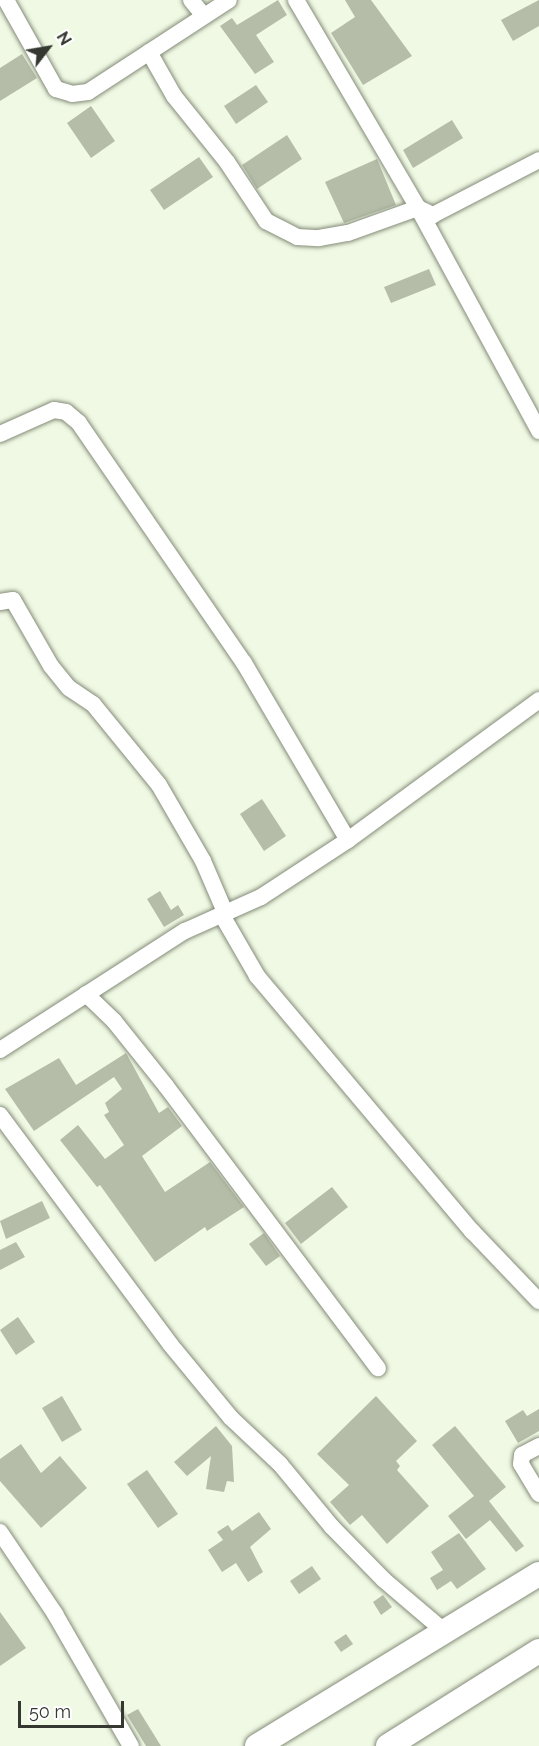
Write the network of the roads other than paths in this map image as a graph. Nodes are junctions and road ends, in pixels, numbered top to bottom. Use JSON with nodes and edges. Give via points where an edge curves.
{"nodes":[{"id":1,"x":6,"y":0,"type":"edge"},
{"id":2,"x":191,"y":0,"type":"edge"},
{"id":3,"x":229,"y":0,"type":"edge"},
{"id":4,"x":296,"y":0,"type":"edge"},
{"id":5,"x":203,"y":15,"type":"junction"},
{"id":6,"x":148,"y":52,"type":"junction"},
{"id":7,"x":539,"y":160,"type":"edge"},
{"id":8,"x":418,"y":208,"type":"junction"},
{"id":9,"x":539,"y":431,"type":"edge"},
{"id":10,"x":0,"y":434,"type":"edge"},
{"id":11,"x":0,"y":602,"type":"edge"},
{"id":12,"x":539,"y":700,"type":"edge"},
{"id":13,"x":348,"y":840,"type":"junction"},
{"id":14,"x":224,"y":914,"type":"junction"},
{"id":15,"x":86,"y":994,"type":"junction"},
{"id":16,"x":0,"y":1050,"type":"edge"},
{"id":17,"x":0,"y":1115,"type":"edge"},
{"id":18,"x":539,"y":1301,"type":"edge"},
{"id":19,"x":378,"y":1368,"type":"dead end"},
{"id":20,"x":539,"y":1446,"type":"edge"},
{"id":21,"x":539,"y":1494,"type":"edge"},
{"id":22,"x":0,"y":1532,"type":"edge"},
{"id":23,"x":539,"y":1574,"type":"edge"},
{"id":24,"x":445,"y":1632,"type":"junction"},
{"id":25,"x":539,"y":1652,"type":"edge"},
{"id":26,"x":132,"y":1746,"type":"edge"},
{"id":27,"x":257,"y":1746,"type":"edge"},
{"id":28,"x":388,"y":1746,"type":"edge"}],
"edges":[{"from":1,"to":6,"type":"street","via":[[62,94],[88,92]]},
{"from":2,"to":5,"type":"street"},
{"from":3,"to":5,"type":"street"},
{"from":4,"to":8,"type":"street"},
{"from":5,"to":6,"type":"street"},
{"from":6,"to":8,"type":"street","via":[[186,113],[227,162],[266,221],[280,231],[319,238],[348,233]]},
{"from":7,"to":8,"type":"street","via":[[432,215]]},
{"from":8,"to":9,"type":"street"},
{"from":10,"to":13,"type":"street","via":[[54,410],[66,412],[79,423],[244,663]]},
{"from":11,"to":14,"type":"street","via":[[14,600],[51,666],[69,688],[93,704],[159,785],[203,861]]},
{"from":12,"to":13,"type":"street"},
{"from":13,"to":14,"type":"street","via":[[261,897]]},
{"from":14,"to":15,"type":"street","via":[[185,931]]},
{"from":14,"to":18,"type":"street","via":[[257,976],[472,1231]]},
{"from":15,"to":16,"type":"street"},
{"from":15,"to":19,"type":"street","via":[[114,1021],[166,1086]]},
{"from":17,"to":24,"type":"street","via":[[170,1344],[231,1418],[280,1464],[332,1527],[384,1580]]},
{"from":20,"to":21,"type":"street","via":[[522,1455],[521,1464]]},
{"from":22,"to":26,"type":"street","via":[[55,1614]]},
{"from":23,"to":24,"type":"highway"},
{"from":24,"to":27,"type":"highway"},
{"from":25,"to":28,"type":"highway"}]}
